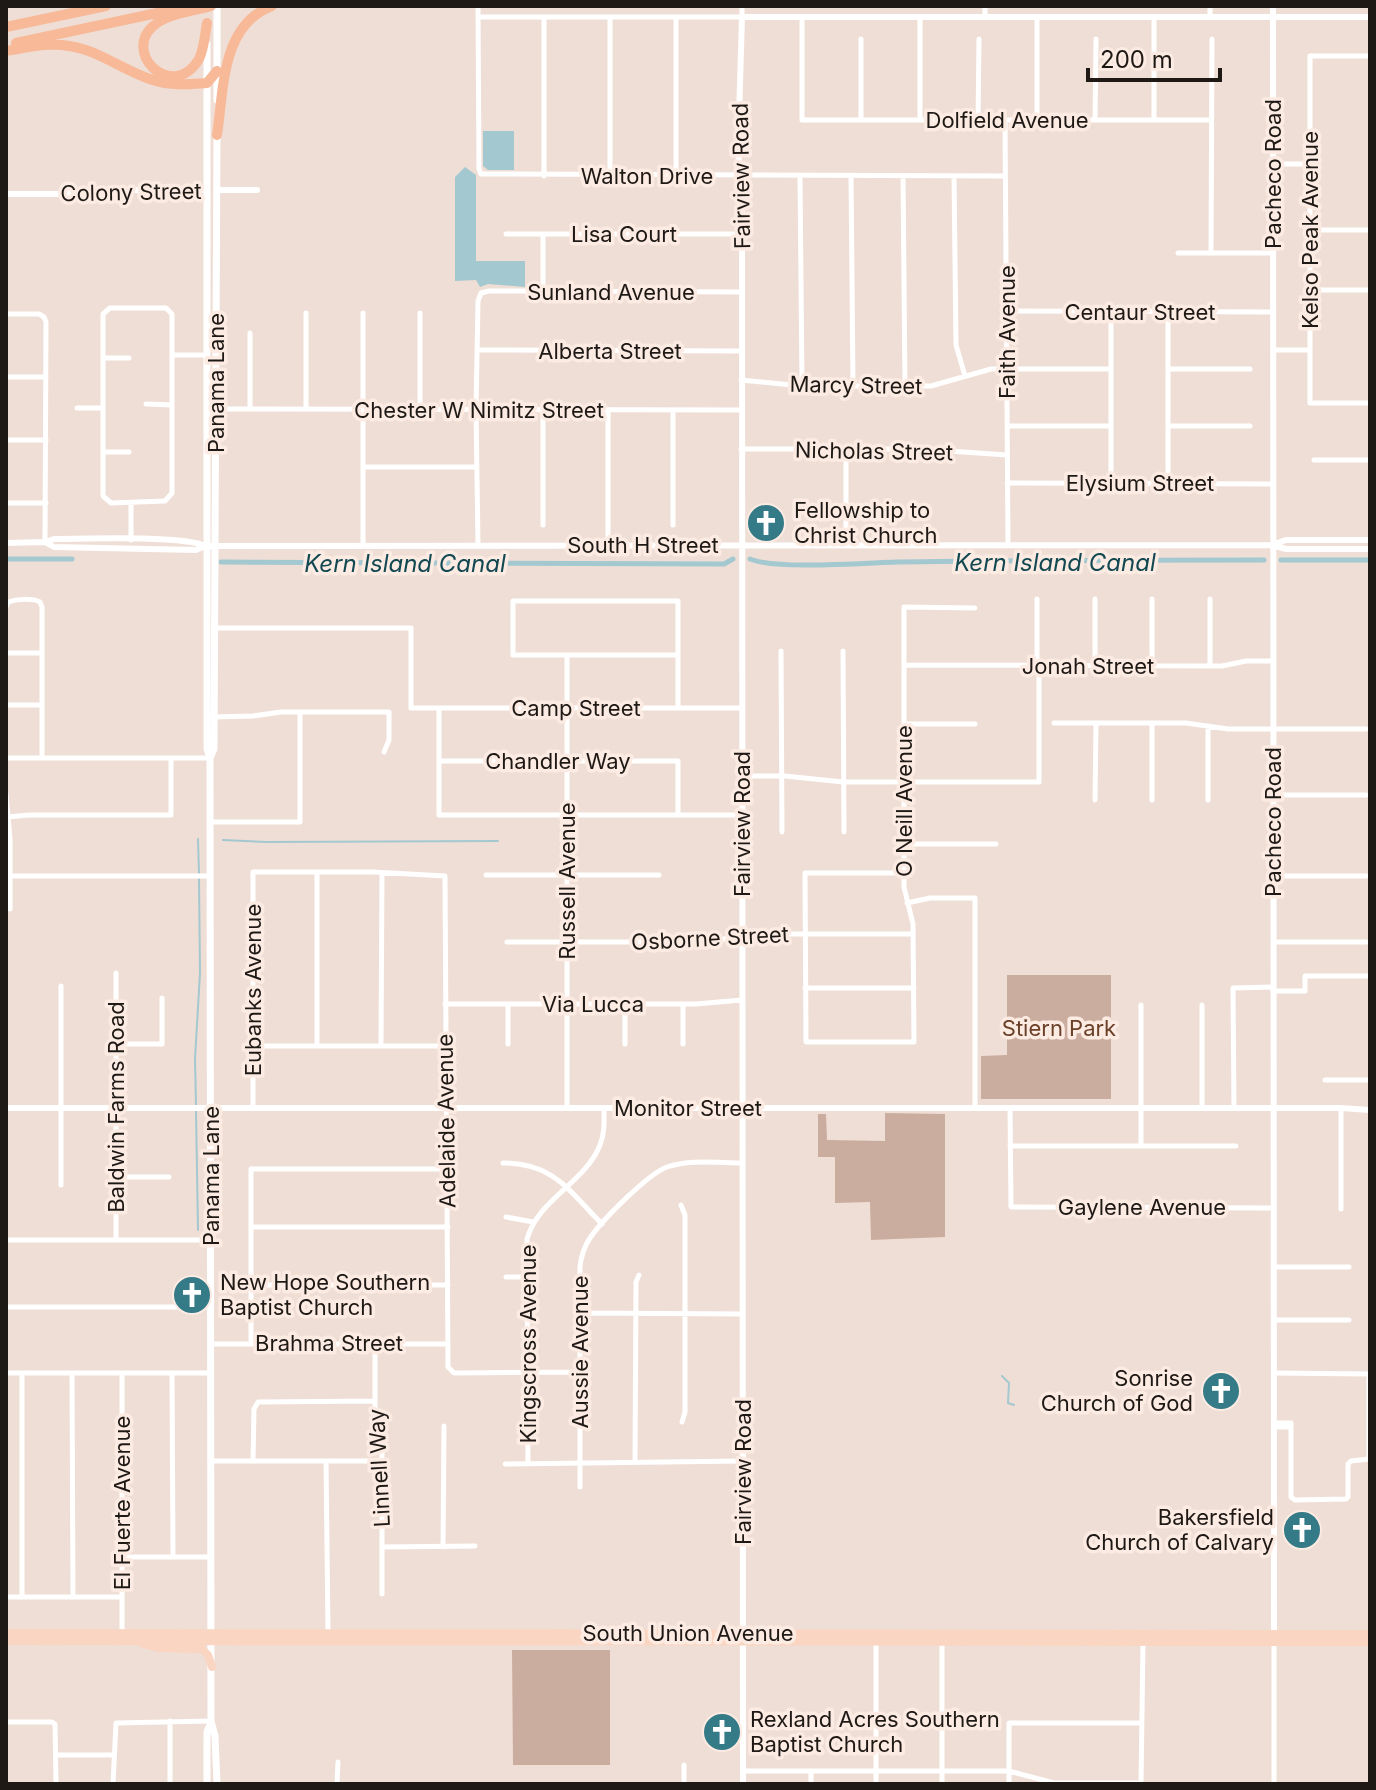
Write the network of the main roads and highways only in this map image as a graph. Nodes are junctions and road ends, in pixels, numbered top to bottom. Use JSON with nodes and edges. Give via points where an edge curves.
{"nodes":[{"id":1,"x":71,"y":6,"type":"edge"},
{"id":2,"x":106,"y":6,"type":"edge"},
{"id":3,"x":192,"y":6,"type":"edge"},
{"id":4,"x":209,"y":6,"type":"edge"},
{"id":5,"x":217,"y":6,"type":"edge"},
{"id":6,"x":272,"y":6,"type":"edge"},
{"id":7,"x":212,"y":23,"type":"junction"},
{"id":8,"x":6,"y":25,"type":"edge"},
{"id":9,"x":6,"y":48,"type":"edge"},
{"id":10,"x":217,"y":71,"type":"junction"},
{"id":11,"x":207,"y":83,"type":"junction"},
{"id":12,"x":217,"y":135,"type":"junction"},
{"id":13,"x":206,"y":233,"type":"junction"},
{"id":14,"x":217,"y":274,"type":"junction"},
{"id":15,"x":205,"y":355,"type":"junction"},
{"id":16,"x":215,"y":373,"type":"junction"},
{"id":17,"x":205,"y":389,"type":"junction"},
{"id":18,"x":216,"y":409,"type":"junction"},
{"id":19,"x":210,"y":628,"type":"junction"},
{"id":20,"x":157,"y":1632,"type":"junction"},
{"id":21,"x":6,"y":1633,"type":"edge"},
{"id":22,"x":485,"y":1633,"type":"junction"},
{"id":23,"x":533,"y":1633,"type":"junction"},
{"id":24,"x":870,"y":1633,"type":"junction"},
{"id":25,"x":995,"y":1633,"type":"junction"},
{"id":26,"x":1370,"y":1634,"type":"edge"},
{"id":27,"x":212,"y":1637,"type":"junction"},
{"id":28,"x":743,"y":1637,"type":"junction"},
{"id":29,"x":1145,"y":1638,"type":"junction"},
{"id":30,"x":1274,"y":1638,"type":"junction"},
{"id":31,"x":6,"y":1641,"type":"edge"},
{"id":32,"x":112,"y":1641,"type":"junction"},
{"id":33,"x":135,"y":1641,"type":"junction"},
{"id":34,"x":440,"y":1641,"type":"junction"},
{"id":35,"x":496,"y":1641,"type":"junction"},
{"id":36,"x":942,"y":1641,"type":"junction"},
{"id":37,"x":815,"y":1642,"type":"junction"},
{"id":38,"x":1370,"y":1642,"type":"edge"},
{"id":39,"x":212,"y":1667,"type":"junction"},
{"id":40,"x":211,"y":1721,"type":"junction"},
{"id":41,"x":212,"y":1784,"type":"edge"}],
"edges":[{"from":1,"to":8,"type":"highway"},
{"from":2,"to":8,"type":"highway"},
{"from":3,"to":9,"type":"highway"},
{"from":4,"to":7,"type":"main road","name":"Panama Lane"},
{"from":4,"to":7,"type":"highway","via":[[153,26],[144,46],[150,66],[159,74],[183,74],[201,55]]},
{"from":5,"to":7,"type":"main road","name":"Panama Lane"},
{"from":6,"to":12,"type":"highway","via":[[248,19],[233,42]]},
{"from":7,"to":10,"type":"main road","name":"Panama Lane"},
{"from":7,"to":11,"type":"main road","name":"Panama Lane"},
{"from":9,"to":11,"type":"highway","via":[[68,45],[156,81]]},
{"from":10,"to":11,"type":"highway"},
{"from":10,"to":12,"type":"main road","name":"Panama Lane"},
{"from":11,"to":13,"type":"main road","name":"Panama Lane"},
{"from":12,"to":14,"type":"main road","name":"Panama Lane"},
{"from":13,"to":14,"type":"main road","via":[[211,270]]},
{"from":13,"to":15,"type":"main road","name":"Panama Lane"},
{"from":14,"to":16,"type":"main road","name":"Panama Lane"},
{"from":15,"to":16,"type":"main road"},
{"from":15,"to":17,"type":"main road","name":"Panama Lane"},
{"from":16,"to":18,"type":"main road","name":"Panama Lane"},
{"from":17,"to":18,"type":"main road"},
{"from":17,"to":19,"type":"main road","name":"Panama Lane"},
{"from":18,"to":19,"type":"main road","name":"Panama Lane"},
{"from":19,"to":27,"type":"main road","name":"Panama Lane"},
{"from":20,"to":21,"type":"main road","name":"South Union Avenue"},
{"from":20,"to":27,"type":"main road","name":"South Union Avenue"},
{"from":20,"to":32,"type":"main road"},
{"from":22,"to":23,"type":"main road","name":"South Union Avenue"},
{"from":22,"to":27,"type":"main road","name":"South Union Avenue","via":[[261,1632]]},
{"from":22,"to":34,"type":"main road"},
{"from":23,"to":28,"type":"main road","name":"South Union Avenue"},
{"from":23,"to":35,"type":"main road"},
{"from":24,"to":25,"type":"main road","name":"South Union Avenue"},
{"from":24,"to":28,"type":"main road","name":"South Union Avenue"},
{"from":24,"to":37,"type":"main road"},
{"from":25,"to":29,"type":"main road","name":"South Union Avenue"},
{"from":25,"to":36,"type":"main road"},
{"from":26,"to":30,"type":"main road","name":"South Union Avenue"},
{"from":27,"to":33,"type":"main road","name":"South Union Avenue"},
{"from":27,"to":34,"type":"main road","name":"South Union Avenue"},
{"from":27,"to":39,"type":"main road","name":"Panama Lane"},
{"from":28,"to":35,"type":"main road","name":"South Union Avenue"},
{"from":28,"to":37,"type":"main road","name":"South Union Avenue"},
{"from":29,"to":30,"type":"main road","name":"South Union Avenue"},
{"from":29,"to":30,"type":"main road","name":"South Union Avenue"},
{"from":29,"to":36,"type":"main road","name":"South Union Avenue"},
{"from":30,"to":38,"type":"main road","name":"South Union Avenue"},
{"from":31,"to":32,"type":"main road","name":"South Union Avenue"},
{"from":32,"to":33,"type":"main road","name":"South Union Avenue"},
{"from":33,"to":39,"type":"main road","via":[[158,1648],[202,1649]]},
{"from":34,"to":35,"type":"main road","name":"South Union Avenue"},
{"from":36,"to":37,"type":"main road","name":"South Union Avenue"},
{"from":39,"to":40,"type":"main road","name":"Panama Lane"},
{"from":40,"to":41,"type":"main road"},
{"from":40,"to":41,"type":"main road","via":[[207,1735]]}]}
